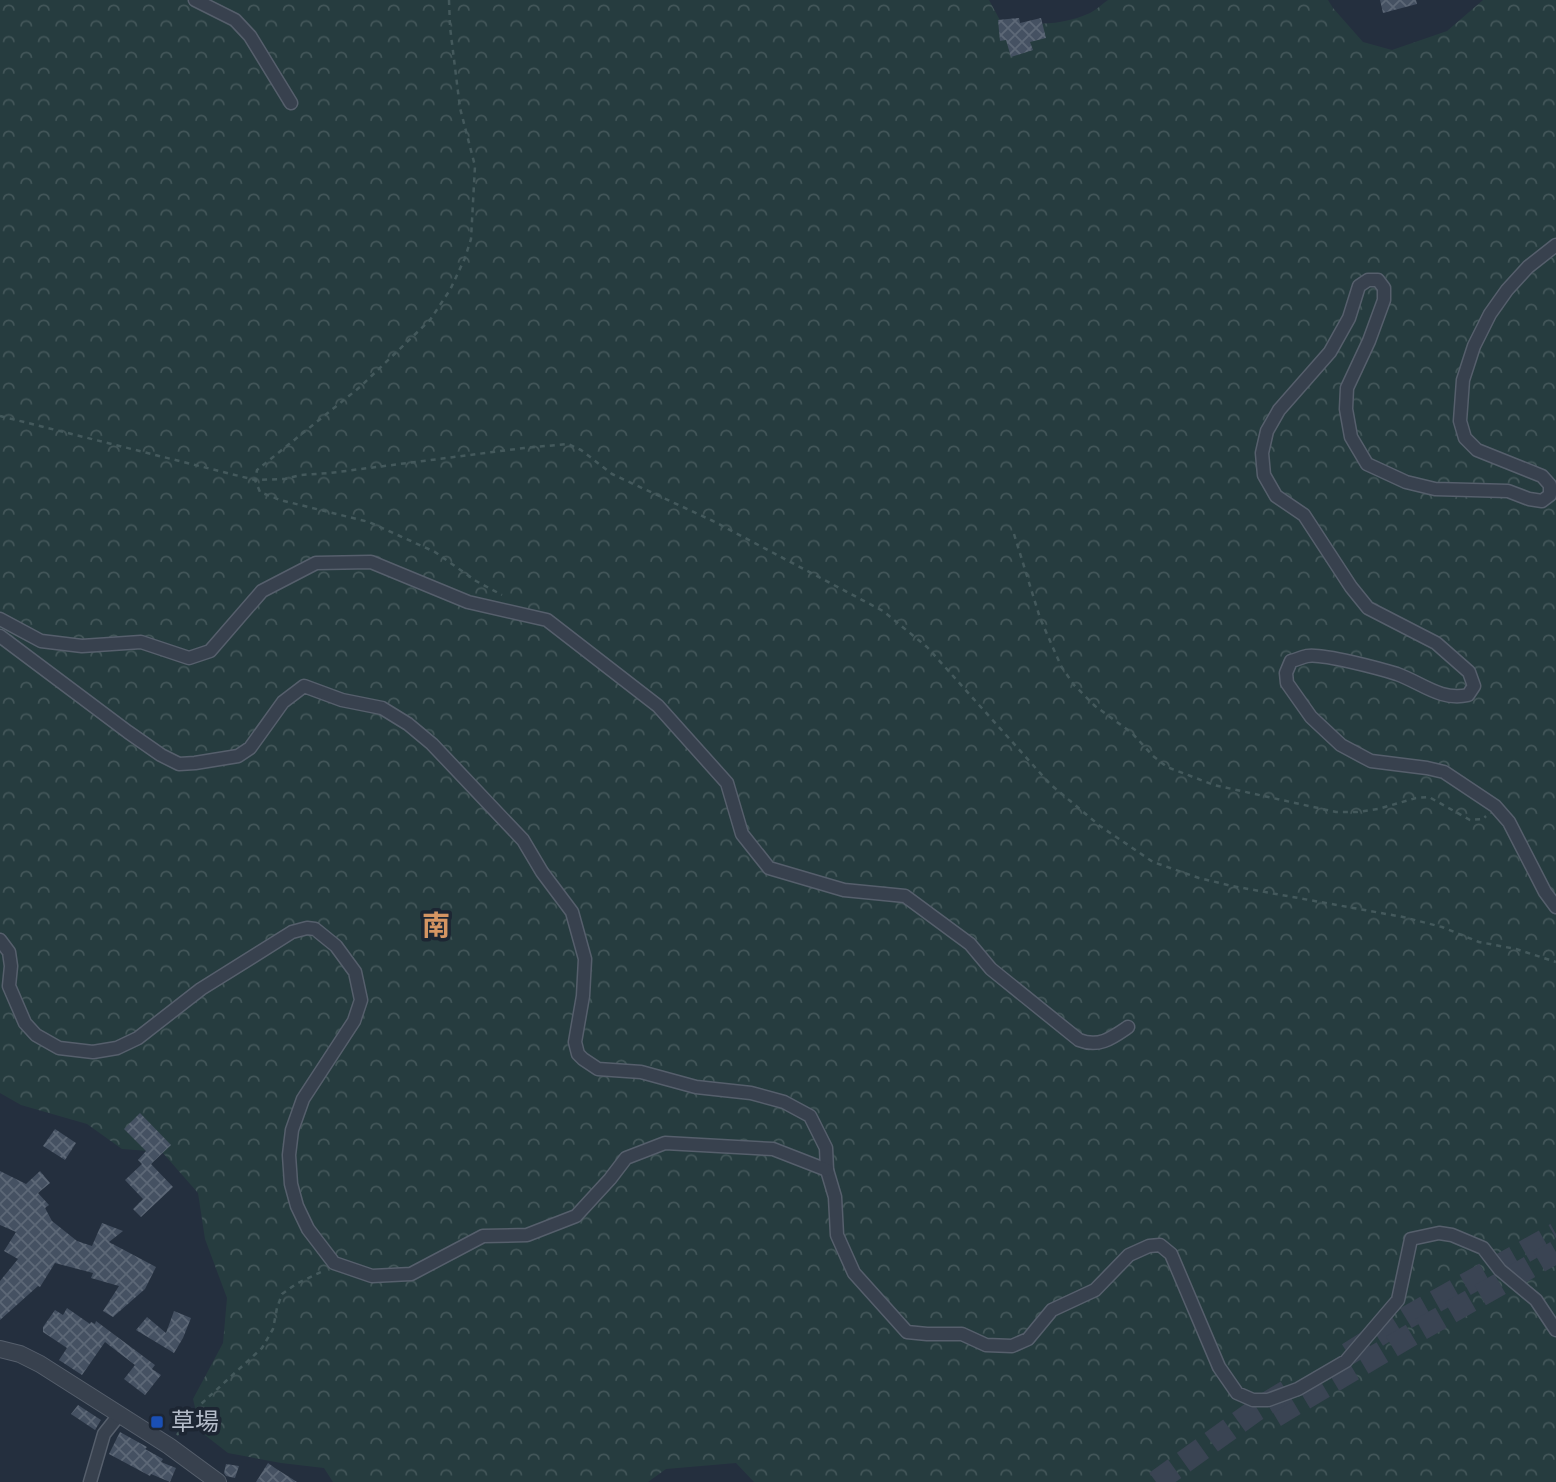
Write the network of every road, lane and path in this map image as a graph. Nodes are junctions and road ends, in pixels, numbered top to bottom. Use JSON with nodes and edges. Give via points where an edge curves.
{"nodes":[{"id":1,"x":195,"y":0,"type":"edge"},
{"id":2,"x":449,"y":0,"type":"edge"},
{"id":3,"x":292,"y":103,"type":"dead end"},
{"id":4,"x":1556,"y":245,"type":"edge"},
{"id":5,"x":0,"y":416,"type":"edge"},
{"id":6,"x":255,"y":480,"type":"junction"},
{"id":7,"x":1014,"y":534,"type":"dead end"},
{"id":8,"x":512,"y":601,"type":"dead end"},
{"id":9,"x":0,"y":619,"type":"edge"},
{"id":10,"x":0,"y":636,"type":"edge"},
{"id":11,"x":1495,"y":806,"type":"junction"},
{"id":12,"x":1556,"y":907,"type":"edge"},
{"id":13,"x":0,"y":940,"type":"edge"},
{"id":14,"x":1556,"y":962,"type":"edge"},
{"id":15,"x":1128,"y":1027,"type":"dead end"},
{"id":16,"x":827,"y":1170,"type":"junction"},
{"id":17,"x":334,"y":1263,"type":"junction"},
{"id":18,"x":1556,"y":1329,"type":"edge"},
{"id":19,"x":0,"y":1349,"type":"edge"},
{"id":20,"x":119,"y":1415,"type":"junction"},
{"id":21,"x":169,"y":1446,"type":"junction"},
{"id":22,"x":90,"y":1482,"type":"edge"},
{"id":23,"x":218,"y":1482,"type":"edge"}],
"edges":[{"from":1,"to":3,"type":"street","via":[[235,20]]},
{"from":2,"to":6,"type":"path","via":[[460,108],[475,166],[466,258],[430,320],[360,387],[257,470]]},
{"from":4,"to":11,"type":"street","via":[[1528,267],[1490,314],[1463,380],[1460,421],[1465,438],[1477,450],[1542,476],[1550,485],[1550,495],[1542,501],[1508,491],[1406,482],[1367,464],[1351,437],[1347,388],[1384,300],[1378,280],[1359,286],[1331,352],[1279,410],[1262,453],[1265,475],[1276,496],[1304,515],[1368,608],[1436,643],[1469,672],[1474,686],[1468,695],[1455,698],[1398,675],[1307,656],[1292,661],[1287,683],[1311,717],[1341,745],[1371,761],[1444,772]]},
{"from":5,"to":6,"type":"path"},
{"from":6,"to":8,"type":"path","via":[[260,492],[270,496],[369,523],[435,552]]},
{"from":6,"to":14,"type":"path","via":[[568,444],[612,474],[713,521],[883,611],[928,647],[1050,783],[1100,826],[1153,862],[1232,886],[1442,927]]},
{"from":7,"to":11,"type":"path","via":[[1040,618],[1061,666],[1095,706],[1167,767],[1214,785],[1336,812],[1378,809],[1429,797],[1470,820],[1483,819]]},
{"from":9,"to":15,"type":"street","via":[[40,640],[82,646],[141,642],[188,658],[210,651],[262,592],[316,563],[370,562],[468,602],[547,620],[658,706],[684,735],[726,783],[742,834],[769,868],[844,890],[905,896],[970,944],[991,969],[1088,1044],[1100,1044]]},
{"from":10,"to":16,"type":"street","via":[[128,732],[179,764],[238,756],[250,748],[283,702],[304,686],[382,708],[408,724],[523,840],[572,912],[585,960],[575,1042],[578,1054],[598,1069],[641,1072],[785,1102],[810,1116],[826,1148]]},
{"from":11,"to":12,"type":"street","via":[[1509,822]]},
{"from":13,"to":17,"type":"street","via":[[9,952],[9,986],[25,1023],[59,1048],[93,1052],[138,1038],[201,989],[292,932],[315,929],[336,946],[355,972],[361,1000],[354,1021],[303,1099],[289,1155],[297,1206]]},
{"from":16,"to":17,"type":"street","via":[[773,1149],[665,1143],[626,1158],[576,1216],[527,1236],[483,1236],[411,1274],[372,1276]]},
{"from":16,"to":18,"type":"street","via":[[835,1197],[837,1235],[854,1273],[907,1332],[962,1334],[986,1345],[1012,1346],[1028,1339],[1052,1310],[1095,1290],[1129,1255],[1160,1245],[1171,1254],[1219,1367],[1237,1393],[1268,1400],[1298,1389],[1346,1360],[1398,1300],[1411,1239],[1439,1233],[1483,1248],[1500,1270],[1536,1300]]},
{"from":17,"to":21,"type":"path","via":[[282,1294],[274,1329],[262,1348],[201,1404]]},
{"from":19,"to":20,"type":"street","via":[[40,1363]]},
{"from":20,"to":21,"type":"street"},
{"from":20,"to":22,"type":"street","via":[[104,1434]]},
{"from":21,"to":23,"type":"street"}]}
